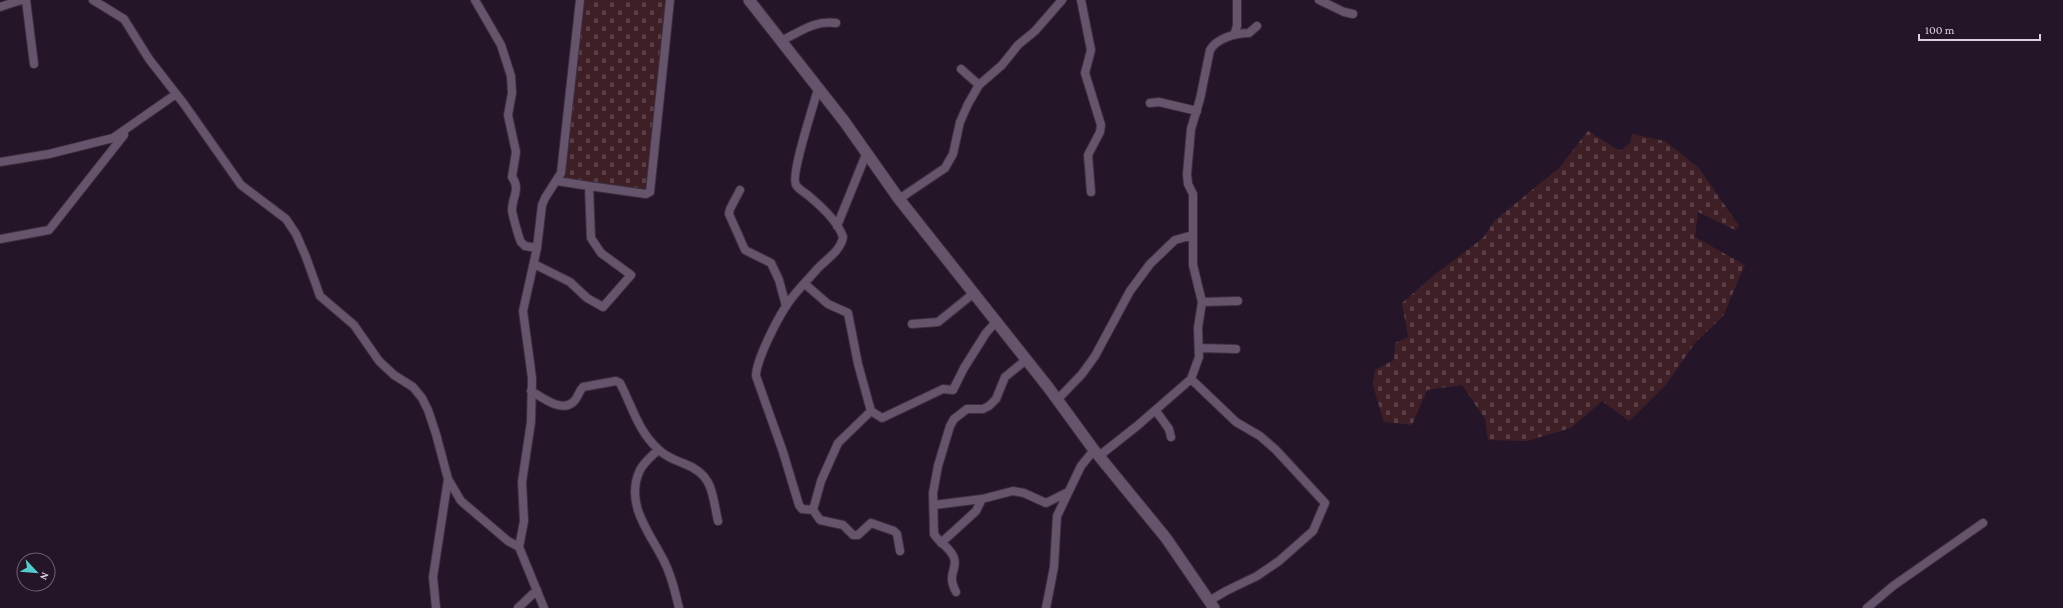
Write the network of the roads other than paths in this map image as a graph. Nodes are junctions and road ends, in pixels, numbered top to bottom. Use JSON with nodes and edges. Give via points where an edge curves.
{"nodes":[{"id":1,"x":21,"y":0,"type":"edge"},
{"id":2,"x":26,"y":0,"type":"edge"},
{"id":3,"x":93,"y":0,"type":"edge"},
{"id":4,"x":475,"y":0,"type":"edge"},
{"id":5,"x":580,"y":0,"type":"edge"},
{"id":6,"x":670,"y":0,"type":"edge"},
{"id":7,"x":749,"y":0,"type":"edge"},
{"id":8,"x":1062,"y":0,"type":"edge"},
{"id":9,"x":1081,"y":0,"type":"edge"},
{"id":10,"x":1237,"y":0,"type":"edge"},
{"id":11,"x":1319,"y":0,"type":"edge"},
{"id":12,"x":0,"y":7,"type":"edge"},
{"id":13,"x":1353,"y":14,"type":"dead end"},
{"id":14,"x":836,"y":23,"type":"dead end"},
{"id":15,"x":1257,"y":26,"type":"dead end"},
{"id":16,"x":1234,"y":35,"type":"junction"},
{"id":17,"x":781,"y":42,"type":"junction"},
{"id":18,"x":34,"y":64,"type":"dead end"},
{"id":19,"x":961,"y":68,"type":"dead end"},
{"id":20,"x":979,"y":85,"type":"junction"},
{"id":21,"x":818,"y":89,"type":"junction"},
{"id":22,"x":176,"y":94,"type":"junction"},
{"id":23,"x":1150,"y":103,"type":"dead end"},
{"id":24,"x":1197,"y":111,"type":"junction"},
{"id":25,"x":128,"y":130,"type":"junction"},
{"id":26,"x":867,"y":152,"type":"junction"},
{"id":27,"x":0,"y":162,"type":"edge"},
{"id":28,"x":557,"y":181,"type":"junction"},
{"id":29,"x":589,"y":186,"type":"junction"},
{"id":30,"x":740,"y":190,"type":"dead end"},
{"id":31,"x":1091,"y":192,"type":"dead end"},
{"id":32,"x":899,"y":199,"type":"junction"},
{"id":33,"x":837,"y":226,"type":"junction"},
{"id":34,"x":1193,"y":235,"type":"junction"},
{"id":35,"x":0,"y":239,"type":"edge"},
{"id":36,"x":537,"y":248,"type":"junction"},
{"id":37,"x":534,"y":264,"type":"junction"},
{"id":38,"x":805,"y":284,"type":"junction"},
{"id":39,"x":974,"y":293,"type":"junction"},
{"id":40,"x":1238,"y":301,"type":"dead end"},
{"id":41,"x":1202,"y":302,"type":"junction"},
{"id":42,"x":786,"y":306,"type":"junction"},
{"id":43,"x":996,"y":322,"type":"junction"},
{"id":44,"x":912,"y":324,"type":"dead end"},
{"id":45,"x":1200,"y":348,"type":"junction"},
{"id":46,"x":1236,"y":349,"type":"dead end"},
{"id":47,"x":1026,"y":360,"type":"junction"},
{"id":48,"x":1191,"y":379,"type":"junction"},
{"id":49,"x":532,"y":391,"type":"junction"},
{"id":50,"x":1057,"y":400,"type":"junction"},
{"id":51,"x":871,"y":411,"type":"junction"},
{"id":52,"x":1156,"y":411,"type":"junction"},
{"id":53,"x":1171,"y":437,"type":"dead end"},
{"id":54,"x":658,"y":450,"type":"junction"},
{"id":55,"x":1096,"y":453,"type":"junction"},
{"id":56,"x":448,"y":479,"type":"junction"},
{"id":57,"x":1066,"y":493,"type":"junction"},
{"id":58,"x":982,"y":499,"type":"junction"},
{"id":59,"x":934,"y":505,"type":"junction"},
{"id":60,"x":813,"y":510,"type":"junction"},
{"id":61,"x":718,"y":522,"type":"dead end"},
{"id":62,"x":1983,"y":523,"type":"dead end"},
{"id":63,"x":941,"y":543,"type":"junction"},
{"id":64,"x":519,"y":547,"type":"junction"},
{"id":65,"x":900,"y":551,"type":"dead end"},
{"id":66,"x":537,"y":590,"type":"junction"},
{"id":67,"x":956,"y":592,"type":"dead end"},
{"id":68,"x":1212,"y":604,"type":"edge"},
{"id":69,"x":436,"y":608,"type":"edge"},
{"id":70,"x":518,"y":608,"type":"edge"},
{"id":71,"x":544,"y":608,"type":"edge"},
{"id":72,"x":678,"y":608,"type":"edge"},
{"id":73,"x":1046,"y":608,"type":"edge"},
{"id":74,"x":1867,"y":608,"type":"edge"}],
"edges":[{"from":1,"to":12,"type":"street"},
{"from":2,"to":18,"type":"street"},
{"from":3,"to":22,"type":"street","via":[[124,19],[149,59]]},
{"from":4,"to":36,"type":"street","via":[[501,45],[511,76],[512,92],[508,115],[516,152],[512,177],[517,190],[512,212],[521,242],[525,246]]},
{"from":5,"to":28,"type":"street","via":[[565,150]]},
{"from":6,"to":29,"type":"street","via":[[650,192],[646,194]]},
{"from":7,"to":17,"type":"street"},
{"from":8,"to":20,"type":"street","via":[[1035,31]]},
{"from":9,"to":31,"type":"street","via":[[1091,50],[1085,73],[1101,126],[1088,155]]},
{"from":10,"to":16,"type":"street","via":[[1237,26]]},
{"from":11,"to":13,"type":"street"},
{"from":14,"to":17,"type":"street","via":[[816,23]]},
{"from":15,"to":16,"type":"street","via":[[1249,33]]},
{"from":16,"to":24,"type":"street","via":[[1213,44],[1210,50]]},
{"from":17,"to":21,"type":"street"},
{"from":19,"to":20,"type":"street"},
{"from":20,"to":32,"type":"street","via":[[960,122],[953,154],[945,168]]},
{"from":21,"to":26,"type":"street"},
{"from":21,"to":33,"type":"street","via":[[794,177],[798,188],[823,209]]},
{"from":22,"to":25,"type":"street"},
{"from":22,"to":56,"type":"street","via":[[242,185],[286,219],[304,251],[320,296],[354,325],[379,361],[394,375],[413,387],[422,398],[436,434]]},
{"from":23,"to":24,"type":"street","via":[[1160,102]]},
{"from":24,"to":34,"type":"street","via":[[1191,129],[1187,174],[1193,194]]},
{"from":25,"to":27,"type":"street","via":[[94,144]]},
{"from":25,"to":35,"type":"street","via":[[49,230]]},
{"from":26,"to":32,"type":"street"},
{"from":26,"to":33,"type":"street"},
{"from":28,"to":29,"type":"street"},
{"from":28,"to":36,"type":"street","via":[[542,205]]},
{"from":29,"to":37,"type":"street","via":[[591,238],[602,253],[632,275],[630,278],[603,307],[587,298],[570,282]]},
{"from":30,"to":42,"type":"street","via":[[729,214],[745,250],[771,263]]},
{"from":32,"to":39,"type":"street"},
{"from":33,"to":38,"type":"street","via":[[843,235],[843,241]]},
{"from":34,"to":41,"type":"street","via":[[1193,265]]},
{"from":34,"to":50,"type":"street","via":[[1175,240],[1150,264],[1130,291],[1095,356]]},
{"from":36,"to":37,"type":"street"},
{"from":37,"to":49,"type":"street","via":[[523,311],[532,367]]},
{"from":38,"to":42,"type":"street"},
{"from":38,"to":51,"type":"street","via":[[828,304],[848,313]]},
{"from":39,"to":43,"type":"street"},
{"from":39,"to":44,"type":"street","via":[[938,322]]},
{"from":40,"to":41,"type":"street"},
{"from":41,"to":45,"type":"street","via":[[1198,328]]},
{"from":42,"to":60,"type":"street","via":[[767,342],[757,366],[756,376],[784,452],[799,505],[802,509]]},
{"from":43,"to":47,"type":"street"},
{"from":43,"to":51,"type":"street","via":[[986,333],[953,390],[943,389],[882,418]]},
{"from":45,"to":46,"type":"street"},
{"from":45,"to":48,"type":"street"},
{"from":47,"to":50,"type":"street"},
{"from":47,"to":59,"type":"street","via":[[1005,377],[996,399],[989,406],[983,409],[967,409],[954,419],[938,466],[933,493]]},
{"from":48,"to":52,"type":"street"},
{"from":48,"to":68,"type":"street","via":[[1236,422],[1260,436],[1276,450],[1325,503],[1313,531],[1279,562],[1226,591]]},
{"from":49,"to":54,"type":"street","via":[[555,404],[567,405],[572,403],[583,388],[616,381],[620,383],[640,429]]},
{"from":49,"to":64,"type":"street","via":[[531,422],[522,482],[524,521]]},
{"from":50,"to":55,"type":"street"},
{"from":51,"to":60,"type":"street","via":[[838,443],[821,481]]},
{"from":52,"to":53,"type":"street"},
{"from":52,"to":55,"type":"street"},
{"from":54,"to":61,"type":"street","via":[[673,460],[699,471],[708,480]]},
{"from":54,"to":72,"type":"street","via":[[640,471],[636,487],[637,511],[665,562]]},
{"from":55,"to":57,"type":"street","via":[[1081,466]]},
{"from":55,"to":68,"type":"street","via":[[1166,538]]},
{"from":56,"to":64,"type":"street","via":[[462,501],[474,513]]},
{"from":56,"to":69,"type":"street","via":[[433,577]]},
{"from":57,"to":58,"type":"street","via":[[1046,503],[1013,491]]},
{"from":57,"to":73,"type":"street","via":[[1057,516],[1054,567]]},
{"from":58,"to":59,"type":"street"},
{"from":58,"to":63,"type":"street","via":[[976,511]]},
{"from":59,"to":63,"type":"street","via":[[934,534]]},
{"from":60,"to":65,"type":"street","via":[[820,520],[843,525],[854,535],[858,535],[871,523],[894,531]]},
{"from":62,"to":74,"type":"street"},
{"from":63,"to":67,"type":"street","via":[[954,557],[951,577]]},
{"from":64,"to":66,"type":"street"},
{"from":66,"to":70,"type":"street"},
{"from":66,"to":71,"type":"street"}]}
